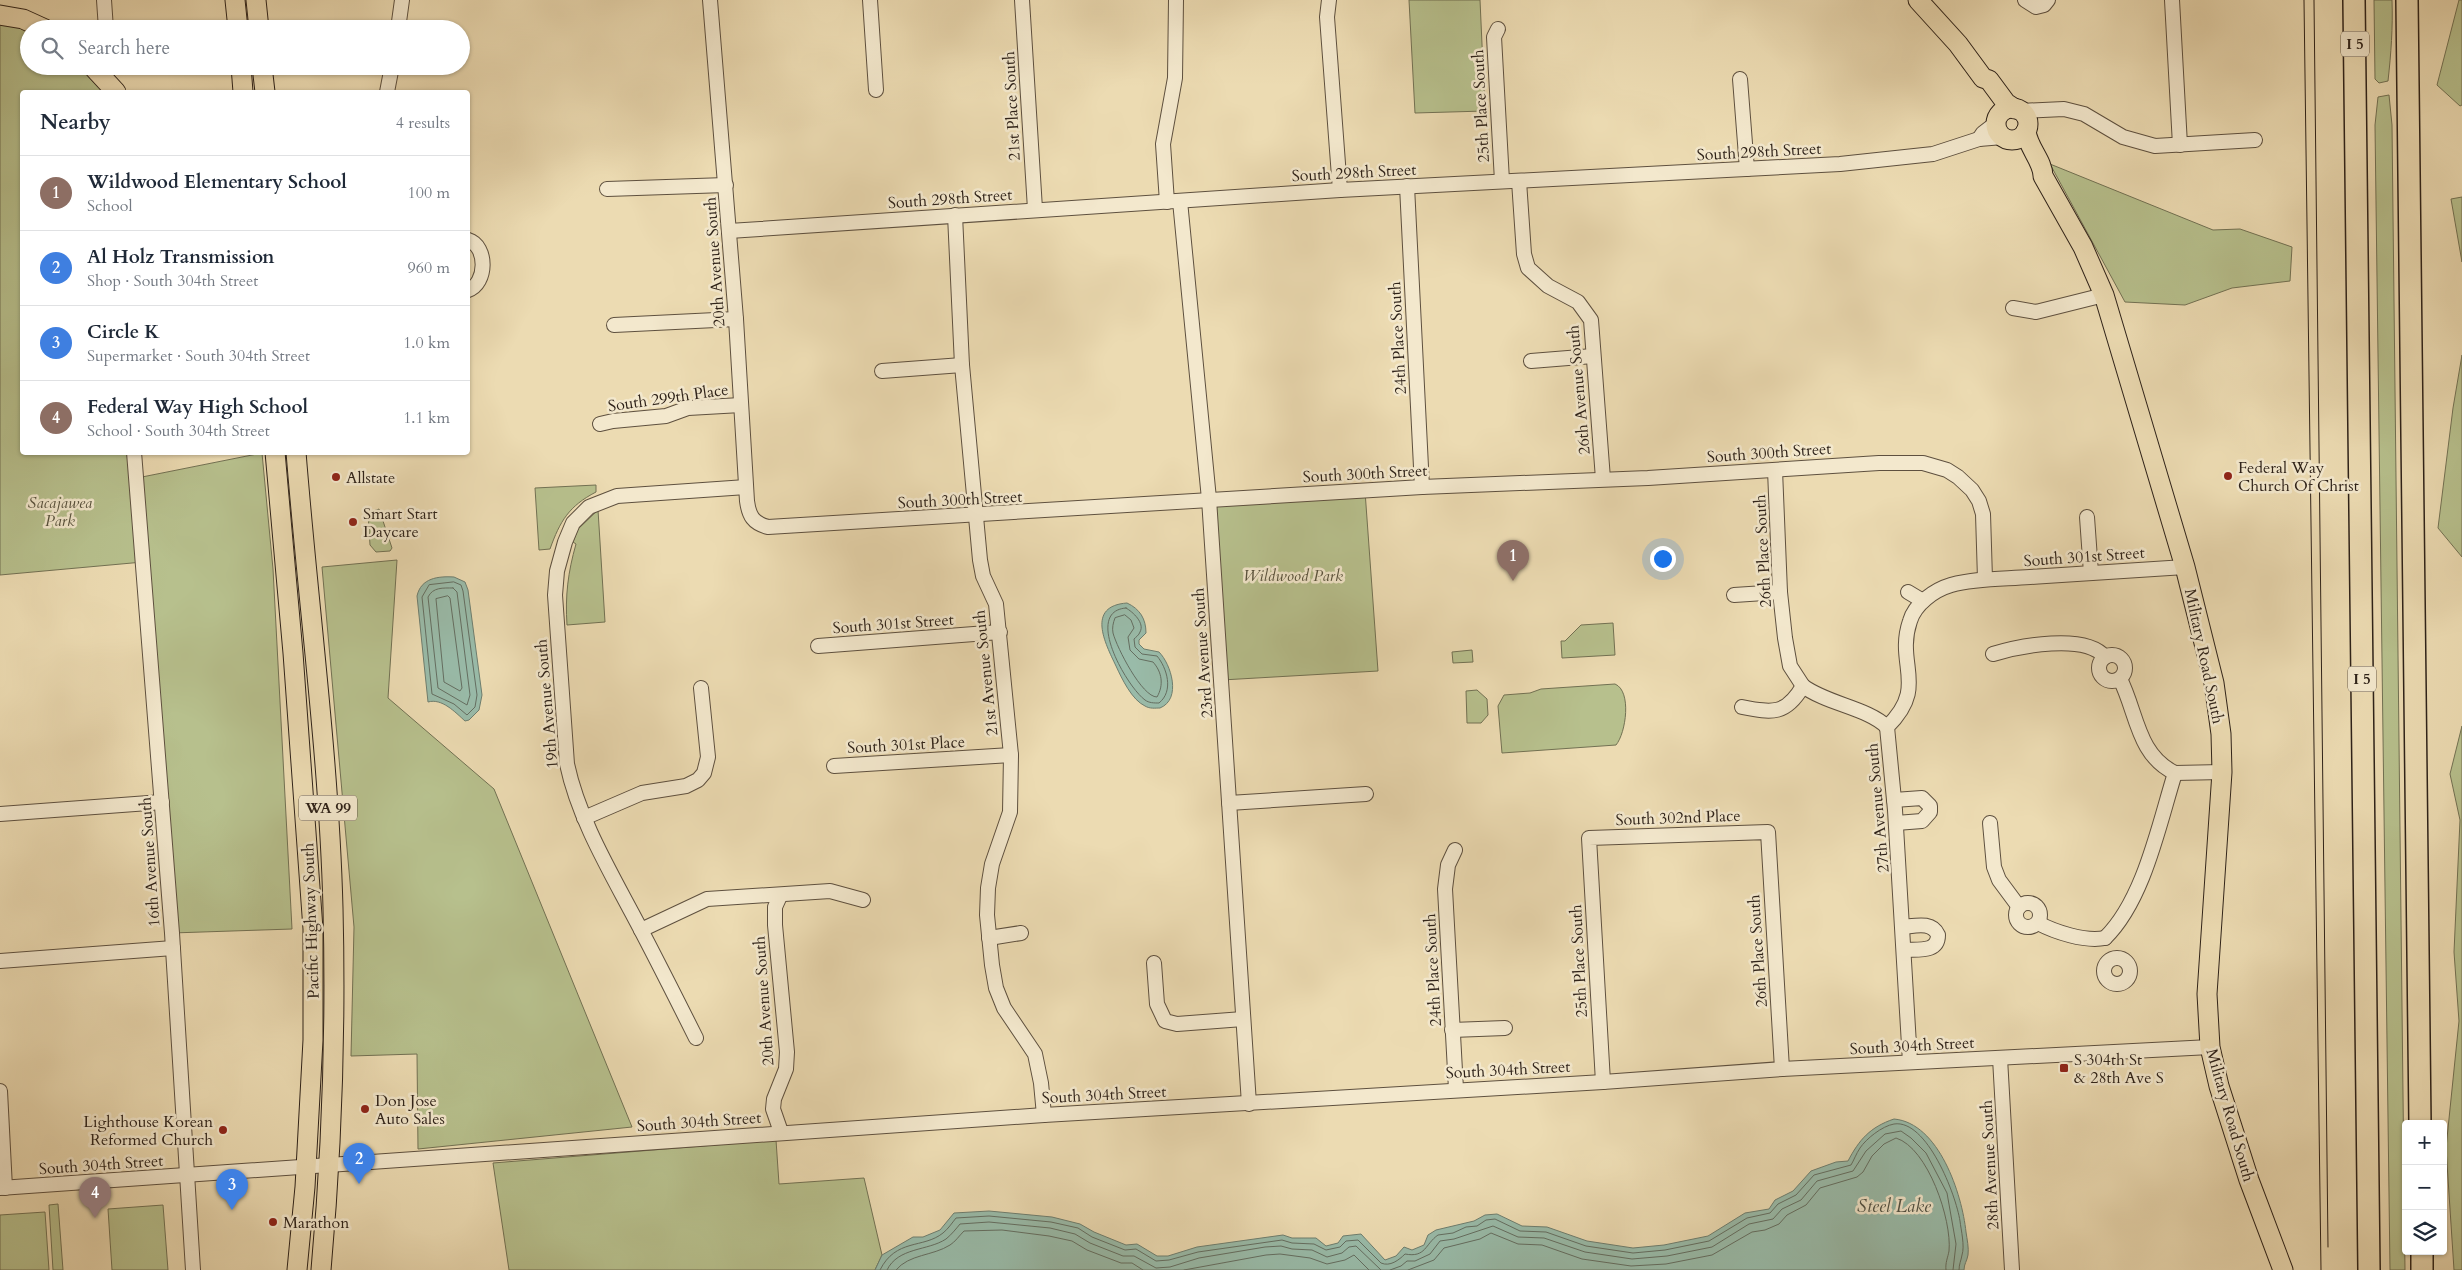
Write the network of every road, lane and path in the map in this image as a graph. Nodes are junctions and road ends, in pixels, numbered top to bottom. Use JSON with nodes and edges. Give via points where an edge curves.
{"nodes":[{"id":1,"x":104,"y":0,"type":"edge"},
{"id":2,"x":235,"y":0,"type":"edge"},
{"id":3,"x":256,"y":0,"type":"edge"},
{"id":4,"x":402,"y":0,"type":"edge"},
{"id":5,"x":710,"y":0,"type":"edge"},
{"id":6,"x":870,"y":0,"type":"edge"},
{"id":7,"x":1022,"y":0,"type":"edge"},
{"id":8,"x":1176,"y":0,"type":"edge"},
{"id":9,"x":1329,"y":0,"type":"edge"},
{"id":10,"x":2025,"y":0,"type":"edge"},
{"id":11,"x":2048,"y":0,"type":"edge"},
{"id":12,"x":2172,"y":0,"type":"edge"},
{"id":13,"x":2354,"y":0,"type":"edge"},
{"id":14,"x":2407,"y":0,"type":"edge"},
{"id":15,"x":1927,"y":3,"type":"edge"},
{"id":16,"x":0,"y":16,"type":"edge"},
{"id":17,"x":25,"y":20,"type":"edge"},
{"id":18,"x":105,"y":20,"type":"edge"},
{"id":19,"x":237,"y":20,"type":"edge"},
{"id":20,"x":258,"y":20,"type":"edge"},
{"id":21,"x":399,"y":20,"type":"edge"},
{"id":22,"x":1498,"y":29,"type":"dead end"},
{"id":23,"x":100,"y":75,"type":"edge"},
{"id":24,"x":110,"y":75,"type":"edge"},
{"id":25,"x":242,"y":75,"type":"edge"},
{"id":26,"x":263,"y":75,"type":"edge"},
{"id":27,"x":390,"y":75,"type":"edge"},
{"id":28,"x":1982,"y":78,"type":"junction"},
{"id":29,"x":1740,"y":79,"type":"dead end"},
{"id":30,"x":112,"y":90,"type":"edge"},
{"id":31,"x":243,"y":90,"type":"edge"},
{"id":32,"x":265,"y":90,"type":"edge"},
{"id":33,"x":387,"y":90,"type":"edge"},
{"id":34,"x":876,"y":90,"type":"dead end"},
{"id":35,"x":2022,"y":119,"type":"junction"},
{"id":36,"x":2001,"y":129,"type":"junction"},
{"id":37,"x":2255,"y":140,"type":"dead end"},
{"id":38,"x":2180,"y":146,"type":"junction"},
{"id":39,"x":1747,"y":169,"type":"junction"},
{"id":40,"x":2043,"y":176,"type":"junction"},
{"id":41,"x":1519,"y":181,"type":"junction"},
{"id":42,"x":1502,"y":182,"type":"junction"},
{"id":43,"x":726,"y":185,"type":"junction"},
{"id":44,"x":1407,"y":186,"type":"junction"},
{"id":45,"x":607,"y":189,"type":"dead end"},
{"id":46,"x":1340,"y":190,"type":"junction"},
{"id":47,"x":1174,"y":201,"type":"junction"},
{"id":48,"x":1035,"y":209,"type":"junction"},
{"id":49,"x":955,"y":215,"type":"junction"},
{"id":50,"x":729,"y":231,"type":"junction"},
{"id":51,"x":470,"y":241,"type":"edge"},
{"id":52,"x":470,"y":289,"type":"edge"},
{"id":53,"x":2104,"y":295,"type":"junction"},
{"id":54,"x":2013,"y":308,"type":"dead end"},
{"id":55,"x":736,"y":319,"type":"junction"},
{"id":56,"x":614,"y":325,"type":"dead end"},
{"id":57,"x":1593,"y":356,"type":"junction"},
{"id":58,"x":1532,"y":361,"type":"dead end"},
{"id":59,"x":962,"y":365,"type":"junction"},
{"id":60,"x":882,"y":371,"type":"dead end"},
{"id":61,"x":740,"y":404,"type":"junction"},
{"id":62,"x":600,"y":424,"type":"dead end"},
{"id":63,"x":134,"y":455,"type":"edge"},
{"id":64,"x":275,"y":455,"type":"edge"},
{"id":65,"x":298,"y":455,"type":"edge"},
{"id":66,"x":1775,"y":470,"type":"junction"},
{"id":67,"x":1603,"y":479,"type":"junction"},
{"id":68,"x":746,"y":487,"type":"junction"},
{"id":69,"x":1422,"y":487,"type":"junction"},
{"id":70,"x":1208,"y":500,"type":"junction"},
{"id":71,"x":976,"y":516,"type":"junction"},
{"id":72,"x":2088,"y":517,"type":"dead end"},
{"id":73,"x":753,"y":520,"type":"joint"},
{"id":74,"x":2185,"y":567,"type":"junction"},
{"id":75,"x":2091,"y":573,"type":"junction"},
{"id":76,"x":1985,"y":579,"type":"junction"},
{"id":77,"x":1780,"y":592,"type":"junction"},
{"id":78,"x":1908,"y":592,"type":"dead end"},
{"id":79,"x":1734,"y":595,"type":"dead end"},
{"id":80,"x":1923,"y":601,"type":"junction"},
{"id":81,"x":1000,"y":632,"type":"junction"},
{"id":82,"x":818,"y":646,"type":"dead end"},
{"id":83,"x":1993,"y":654,"type":"dead end"},
{"id":84,"x":1803,"y":686,"type":"junction"},
{"id":85,"x":700,"y":688,"type":"dead end"},
{"id":86,"x":1742,"y":707,"type":"dead end"},
{"id":87,"x":1888,"y":727,"type":"junction"},
{"id":88,"x":1011,"y":755,"type":"junction"},
{"id":89,"x":834,"y":766,"type":"dead end"},
{"id":90,"x":2222,"y":772,"type":"junction"},
{"id":91,"x":2176,"y":773,"type":"junction"},
{"id":92,"x":1366,"y":794,"type":"dead end"},
{"id":93,"x":1894,"y":800,"type":"junction"},
{"id":94,"x":162,"y":802,"type":"junction"},
{"id":95,"x":1229,"y":803,"type":"junction"},
{"id":96,"x":0,"y":814,"type":"edge"},
{"id":97,"x":584,"y":818,"type":"junction"},
{"id":98,"x":1990,"y":822,"type":"dead end"},
{"id":99,"x":1896,"y":823,"type":"junction"},
{"id":100,"x":1768,"y":832,"type":"joint"},
{"id":101,"x":1589,"y":838,"type":"joint"},
{"id":102,"x":1455,"y":850,"type":"dead end"},
{"id":103,"x":780,"y":896,"type":"junction"},
{"id":104,"x":863,"y":900,"type":"dead end"},
{"id":105,"x":1903,"y":927,"type":"junction"},
{"id":106,"x":641,"y":930,"type":"junction"},
{"id":107,"x":1021,"y":933,"type":"dead end"},
{"id":108,"x":988,"y":938,"type":"junction"},
{"id":109,"x":2105,"y":938,"type":"junction"},
{"id":110,"x":173,"y":948,"type":"junction"},
{"id":111,"x":1904,"y":950,"type":"junction"},
{"id":112,"x":2113,"y":959,"type":"dead end"},
{"id":113,"x":0,"y":962,"type":"edge"},
{"id":114,"x":1154,"y":964,"type":"dead end"},
{"id":115,"x":1243,"y":1019,"type":"junction"},
{"id":116,"x":1505,"y":1028,"type":"dead end"},
{"id":117,"x":1452,"y":1030,"type":"junction"},
{"id":118,"x":696,"y":1038,"type":"dead end"},
{"id":119,"x":2210,"y":1047,"type":"junction"},
{"id":120,"x":2000,"y":1058,"type":"junction"},
{"id":121,"x":1910,"y":1062,"type":"junction"},
{"id":122,"x":1782,"y":1069,"type":"junction"},
{"id":123,"x":1603,"y":1082,"type":"junction"},
{"id":124,"x":1456,"y":1089,"type":"junction"},
{"id":125,"x":0,"y":1091,"type":"edge"},
{"id":126,"x":1249,"y":1104,"type":"junction"},
{"id":127,"x":1044,"y":1115,"type":"junction"},
{"id":128,"x":2420,"y":1120,"type":"edge"},
{"id":129,"x":781,"y":1132,"type":"junction"},
{"id":130,"x":330,"y":1165,"type":"junction"},
{"id":131,"x":306,"y":1167,"type":"junction"},
{"id":132,"x":188,"y":1176,"type":"junction"},
{"id":133,"x":3,"y":1188,"type":"edge"},
{"id":134,"x":2422,"y":1255,"type":"edge"},
{"id":135,"x":193,"y":1270,"type":"edge"},
{"id":136,"x":297,"y":1270,"type":"edge"},
{"id":137,"x":321,"y":1270,"type":"edge"},
{"id":138,"x":2012,"y":1270,"type":"edge"},
{"id":139,"x":2284,"y":1270,"type":"edge"},
{"id":140,"x":2369,"y":1270,"type":"edge"},
{"id":141,"x":2422,"y":1270,"type":"edge"}],
"edges":[{"from":1,"to":18,"type":"street"},
{"from":2,"to":19,"type":"main road"},
{"from":3,"to":20,"type":"main road"},
{"from":4,"to":21,"type":"street"},
{"from":5,"to":43,"type":"street","name":"20th Avenue South"},
{"from":6,"to":34,"type":"street"},
{"from":7,"to":48,"type":"street","name":"21st Place South"},
{"from":8,"to":47,"type":"street","name":"23rd Avenue South","via":[[1176,78],[1163,144]]},
{"from":9,"to":46,"type":"street","via":[[1327,17]]},
{"from":10,"to":11,"type":"street","via":[[2036,7]]},
{"from":12,"to":38,"type":"street"},
{"from":13,"to":140,"type":"highway","number":"I 5"},
{"from":14,"to":128,"type":"highway"},
{"from":15,"to":28,"type":"main road","name":"Military Road South"},
{"from":16,"to":17,"type":"main road"},
{"from":22,"to":42,"type":"street","name":"25th Place South","via":[[1494,37]]},
{"from":23,"to":30,"type":"main road"},
{"from":24,"to":30,"type":"street"},
{"from":25,"to":31,"type":"main road"},
{"from":26,"to":32,"type":"main road"},
{"from":27,"to":33,"type":"street"},
{"from":28,"to":35,"type":"main road","name":"Military Road South","via":[[1989,80]]},
{"from":28,"to":36,"type":"main road","name":"Military Road South","via":[[1982,85],[1994,102]]},
{"from":29,"to":39,"type":"street"},
{"from":35,"to":36,"type":"main road","via":[[2018,138]]},
{"from":35,"to":36,"type":"main road","via":[[2003,110]]},
{"from":35,"to":38,"type":"street","via":[[2042,111],[2064,109],[2084,114],[2145,145]]},
{"from":35,"to":40,"type":"main road","name":"Military Road South","via":[[2031,150],[2043,168]]},
{"from":36,"to":39,"type":"street","name":"South 298th Street","via":[[1983,133],[1979,139],[1947,151],[1913,158]]},
{"from":36,"to":40,"type":"main road","name":"Military Road South","via":[[2018,146],[2035,172]]},
{"from":37,"to":38,"type":"street"},
{"from":39,"to":41,"type":"street","name":"South 298th Street"},
{"from":40,"to":53,"type":"main road","name":"Military Road South","via":[[2083,247]]},
{"from":41,"to":42,"type":"street","name":"South 298th Street"},
{"from":41,"to":57,"type":"street","name":"26th Avenue South","via":[[1524,254],[1528,268],[1548,286],[1578,302],[1592,320]]},
{"from":42,"to":44,"type":"street","name":"South 298th Street"},
{"from":43,"to":45,"type":"street"},
{"from":43,"to":50,"type":"street","name":"20th Avenue South"},
{"from":44,"to":46,"type":"street","name":"South 298th Street"},
{"from":44,"to":69,"type":"street","name":"24th Place South"},
{"from":46,"to":47,"type":"street","name":"South 298th Street"},
{"from":47,"to":48,"type":"street","name":"South 298th Street"},
{"from":47,"to":70,"type":"street","name":"23rd Avenue South"},
{"from":48,"to":49,"type":"street","name":"South 298th Street"},
{"from":49,"to":50,"type":"street","name":"South 298th Street"},
{"from":49,"to":59,"type":"street","name":"21st Avenue South"},
{"from":50,"to":55,"type":"street","name":"20th Avenue South"},
{"from":51,"to":52,"type":"street","via":[[480,250],[482,277]]},
{"from":53,"to":54,"type":"street","via":[[2036,312]]},
{"from":53,"to":74,"type":"main road","name":"Military Road South"},
{"from":55,"to":56,"type":"street"},
{"from":55,"to":61,"type":"street","name":"20th Avenue South"},
{"from":57,"to":58,"type":"street"},
{"from":57,"to":67,"type":"street","name":"26th Avenue South"},
{"from":59,"to":60,"type":"street"},
{"from":59,"to":71,"type":"street","name":"21st Avenue South"},
{"from":61,"to":62,"type":"street","name":"South 299th Place","via":[[688,408],[666,416]]},
{"from":61,"to":68,"type":"street","name":"20th Avenue South"},
{"from":63,"to":94,"type":"street","name":"16th Avenue South"},
{"from":64,"to":131,"type":"main road","name":"Pacific Highway South","number":"WA 99","via":[[313,929],[313,1040]]},
{"from":65,"to":130,"type":"main road","name":"Pacific Highway South","number":"WA 99","via":[[324,753],[333,907],[334,1053]]},
{"from":66,"to":67,"type":"street","name":"South 300th Street"},
{"from":66,"to":76,"type":"street","name":"South 300th Street","via":[[1879,463],[1923,463],[1947,470],[1972,490],[1983,514]]},
{"from":66,"to":77,"type":"street","name":"26th Place South"},
{"from":67,"to":69,"type":"street","name":"South 300th Street"},
{"from":68,"to":73,"type":"street","name":"20th Avenue South"},
{"from":68,"to":97,"type":"street","name":"19th Avenue South","via":[[617,496],[589,507],[573,523],[557,570],[555,594],[567,764]]},
{"from":69,"to":70,"type":"street","name":"South 300th Street"},
{"from":70,"to":71,"type":"street","name":"South 300th Street"},
{"from":70,"to":95,"type":"street","name":"23rd Avenue South"},
{"from":71,"to":73,"type":"street","name":"South 300th Street","via":[[768,527]]},
{"from":71,"to":81,"type":"street","name":"21st Avenue South","via":[[983,576],[996,604]]},
{"from":72,"to":75,"type":"street"},
{"from":74,"to":75,"type":"street","name":"South 301st Street"},
{"from":74,"to":90,"type":"main road","name":"Military Road South","via":[[2214,684]]},
{"from":75,"to":76,"type":"street","name":"South 301st Street"},
{"from":76,"to":80,"type":"street","name":"27th Avenue South","via":[[1950,585]]},
{"from":77,"to":79,"type":"street"},
{"from":77,"to":84,"type":"street","name":"26th Place South","via":[[1789,660]]},
{"from":78,"to":80,"type":"street"},
{"from":80,"to":87,"type":"street","name":"27th Avenue South","via":[[1912,614],[1907,631],[1910,692],[1906,705]]},
{"from":81,"to":82,"type":"street","name":"South 301st Street"},
{"from":81,"to":88,"type":"street","name":"21st Avenue South"},
{"from":83,"to":91,"type":"street","via":[[2026,646],[2068,644],[2089,646],[2105,657],[2114,655],[2122,659],[2126,667],[2120,679],[2146,745],[2161,764]]},
{"from":84,"to":86,"type":"street","via":[[1785,708],[1766,711]]},
{"from":84,"to":87,"type":"street"},
{"from":85,"to":97,"type":"street","via":[[708,757],[704,773],[698,780],[686,786],[642,793]]},
{"from":87,"to":93,"type":"street","name":"27th Avenue South"},
{"from":88,"to":89,"type":"street","name":"South 301st Place"},
{"from":88,"to":108,"type":"street","name":"21st Avenue South","via":[[1010,812],[992,864],[988,888]]},
{"from":90,"to":91,"type":"street"},
{"from":90,"to":119,"type":"main road","name":"Military Road South","via":[[2207,994]]},
{"from":91,"to":109,"type":"street","via":[[2139,883],[2120,921]]},
{"from":92,"to":95,"type":"street"},
{"from":93,"to":99,"type":"street","name":"27th Avenue South"},
{"from":93,"to":99,"type":"street","via":[[1922,798],[1930,806],[1927,818],[1922,821]]},
{"from":94,"to":96,"type":"street"},
{"from":94,"to":110,"type":"street","name":"16th Avenue South"},
{"from":95,"to":115,"type":"street","name":"23rd Avenue South"},
{"from":97,"to":106,"type":"street","name":"19th Avenue South"},
{"from":98,"to":109,"type":"street","via":[[1994,867],[1999,880],[2019,906],[2015,916],[2019,924],[2026,928],[2038,923],[2090,938]]},
{"from":99,"to":105,"type":"street","name":"27th Avenue South"},
{"from":100,"to":101,"type":"street","name":"South 302nd Place"},
{"from":100,"to":122,"type":"street","name":"26th Place South"},
{"from":101,"to":123,"type":"street","name":"25th Place South"},
{"from":102,"to":117,"type":"street","name":"24th Place South","via":[[1445,884]]},
{"from":103,"to":104,"type":"street","via":[[794,892],[830,891]]},
{"from":103,"to":106,"type":"street","via":[[707,899]]},
{"from":103,"to":129,"type":"street","name":"20th Avenue South","via":[[775,907],[775,925],[787,1052],[786,1069],[773,1109]]},
{"from":105,"to":111,"type":"street","name":"27th Avenue South"},
{"from":105,"to":111,"type":"street","via":[[1927,925],[1938,935],[1937,943],[1931,948]]},
{"from":106,"to":118,"type":"street","name":"19th Avenue South"},
{"from":107,"to":108,"type":"street"},
{"from":108,"to":127,"type":"street","name":"21st Avenue South","via":[[999,997],[1008,1017],[1031,1046],[1037,1063]]},
{"from":109,"to":112,"type":"street"},
{"from":110,"to":113,"type":"street"},
{"from":110,"to":132,"type":"street","name":"16th Avenue South"},
{"from":111,"to":121,"type":"street","name":"27th Avenue South"},
{"from":114,"to":115,"type":"street","via":[[1157,1004],[1165,1021],[1176,1024]]},
{"from":115,"to":126,"type":"street","name":"23rd Avenue South"},
{"from":116,"to":117,"type":"street"},
{"from":117,"to":124,"type":"street","name":"24th Place South"},
{"from":119,"to":120,"type":"street","name":"South 304th Street"},
{"from":119,"to":139,"type":"main road","name":"Military Road South","via":[[2249,1180]]},
{"from":120,"to":121,"type":"street","name":"South 304th Street"},
{"from":120,"to":138,"type":"street","name":"28th Avenue South"},
{"from":121,"to":122,"type":"street","name":"South 304th Street"},
{"from":122,"to":123,"type":"street","name":"South 304th Street"},
{"from":123,"to":124,"type":"street","name":"South 304th Street"},
{"from":124,"to":126,"type":"street","name":"South 304th Street"},
{"from":125,"to":133,"type":"street"},
{"from":126,"to":127,"type":"street","name":"South 304th Street"},
{"from":127,"to":129,"type":"street","name":"South 304th Street"},
{"from":129,"to":130,"type":"street","name":"South 304th Street"},
{"from":130,"to":131,"type":"street","name":"South 304th Street"},
{"from":130,"to":137,"type":"main road","name":"Pacific Highway South","number":"WA 99"},
{"from":131,"to":132,"type":"street","name":"South 304th Street"},
{"from":131,"to":136,"type":"main road","name":"Pacific Highway South","number":"WA 99"},
{"from":132,"to":133,"type":"street","name":"South 304th Street"},
{"from":132,"to":135,"type":"street","name":"16th Avenue South"},
{"from":134,"to":141,"type":"highway"}]}
